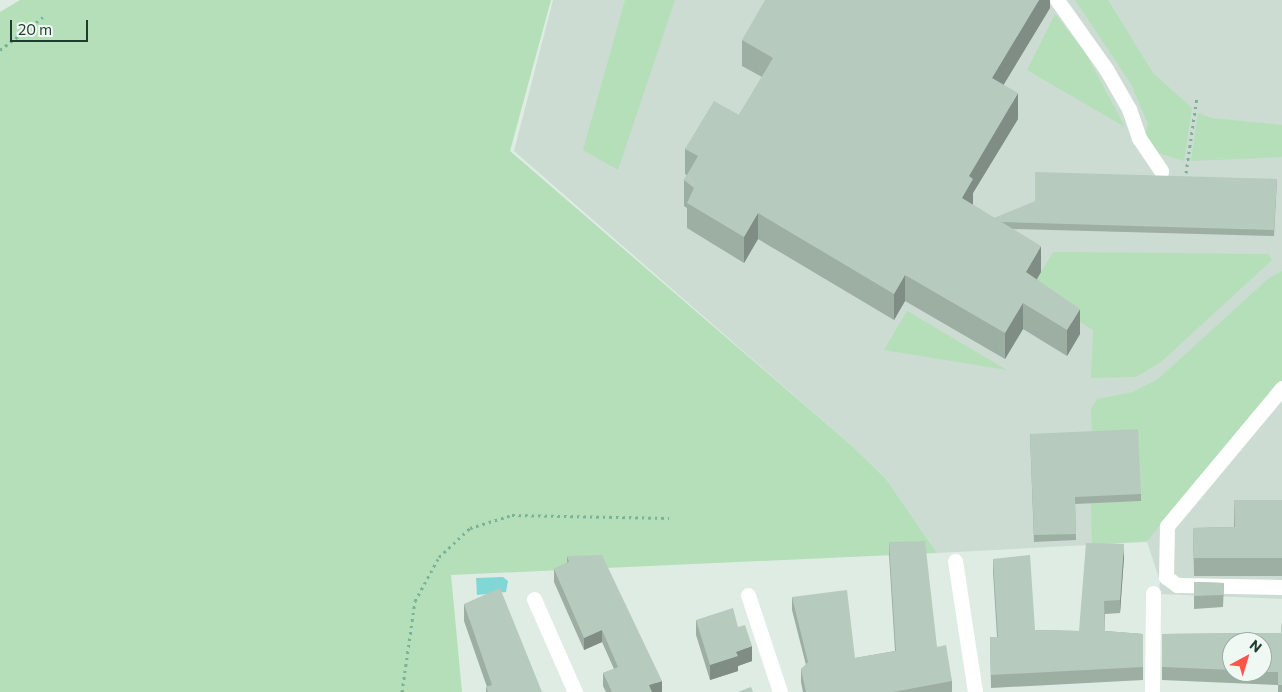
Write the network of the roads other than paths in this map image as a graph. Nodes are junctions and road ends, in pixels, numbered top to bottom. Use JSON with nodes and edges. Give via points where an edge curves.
{"nodes":[{"id":1,"x":1057,"y":0,"type":"edge"},
{"id":2,"x":1160,"y":171,"type":"dead end"},
{"id":3,"x":1282,"y":388,"type":"edge"},
{"id":4,"x":955,"y":561,"type":"dead end"},
{"id":5,"x":1282,"y":587,"type":"edge"},
{"id":6,"x":1152,"y":593,"type":"dead end"},
{"id":7,"x":748,"y":594,"type":"dead end"},
{"id":8,"x":534,"y":599,"type":"dead end"},
{"id":9,"x":575,"y":692,"type":"edge"},
{"id":10,"x":780,"y":692,"type":"edge"},
{"id":11,"x":975,"y":692,"type":"edge"},
{"id":12,"x":1152,"y":692,"type":"edge"}],
"edges":[{"from":1,"to":2,"type":"street","via":[[1106,69],[1129,109],[1139,138]]},
{"from":3,"to":5,"type":"street","via":[[1167,526],[1166,578],[1177,585]]},
{"from":4,"to":11,"type":"street"},
{"from":6,"to":12,"type":"street"},
{"from":7,"to":10,"type":"street"},
{"from":8,"to":9,"type":"street"}]}
